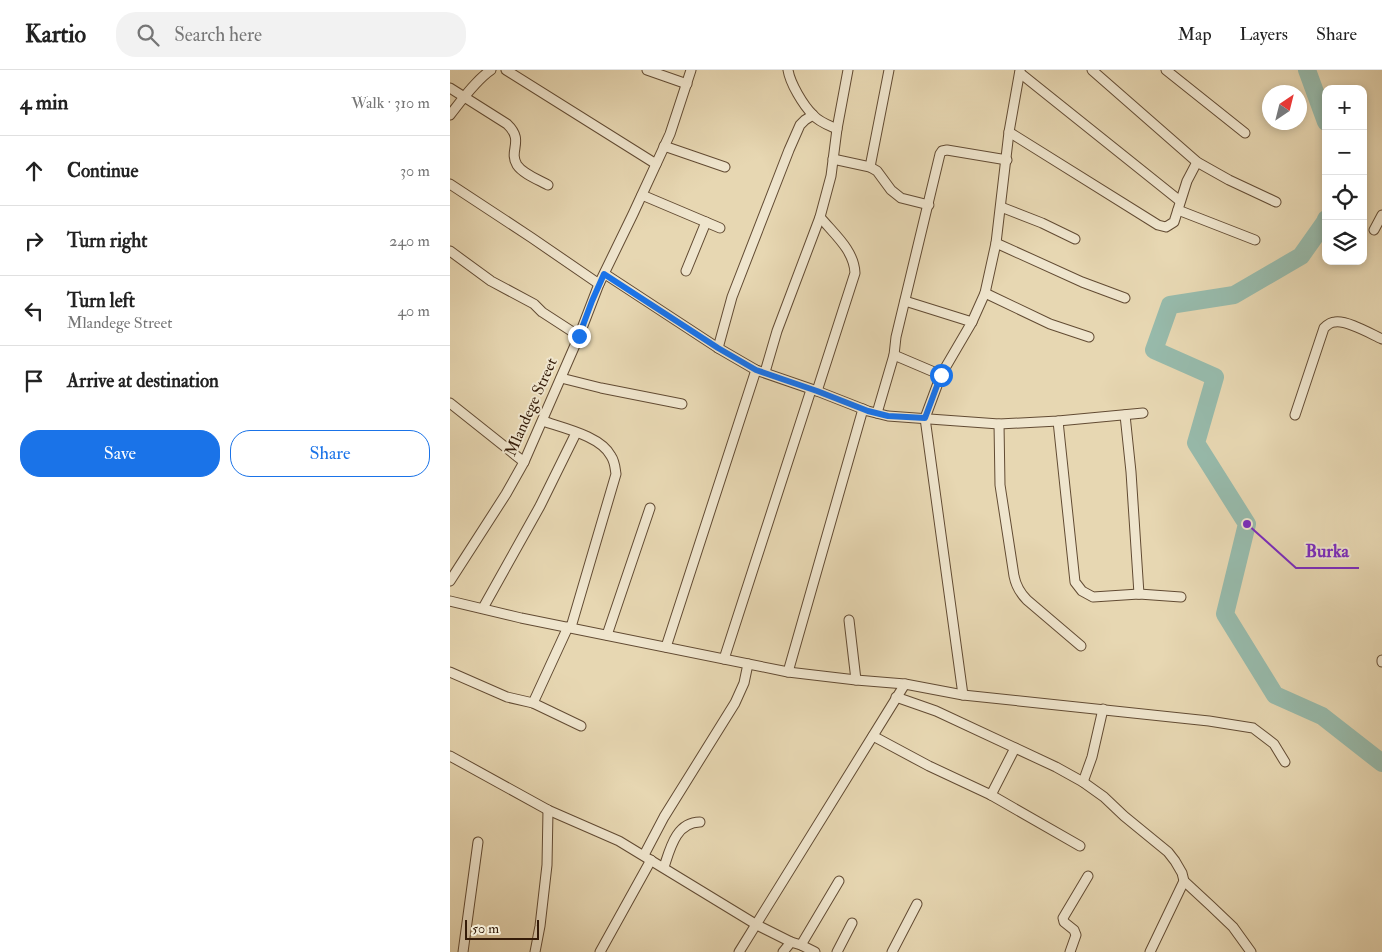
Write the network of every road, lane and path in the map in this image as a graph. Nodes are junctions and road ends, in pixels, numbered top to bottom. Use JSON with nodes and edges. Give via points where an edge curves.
{"nodes":[{"id":1,"x":491,"y":70,"type":"edge"},
{"id":2,"x":506,"y":70,"type":"edge"},
{"id":3,"x":647,"y":70,"type":"edge"},
{"id":4,"x":691,"y":70,"type":"edge"},
{"id":5,"x":788,"y":70,"type":"edge"},
{"id":6,"x":848,"y":70,"type":"edge"},
{"id":7,"x":889,"y":70,"type":"edge"},
{"id":8,"x":1092,"y":70,"type":"edge"},
{"id":9,"x":1166,"y":70,"type":"edge"},
{"id":10,"x":1020,"y":72,"type":"edge"},
{"id":11,"x":686,"y":84,"type":"junction"},
{"id":12,"x":450,"y":88,"type":"edge"},
{"id":13,"x":464,"y":97,"type":"junction"},
{"id":14,"x":450,"y":115,"type":"edge"},
{"id":15,"x":813,"y":115,"type":"junction"},
{"id":16,"x":837,"y":129,"type":"junction"},
{"id":17,"x":1009,"y":132,"type":"junction"},
{"id":18,"x":1245,"y":133,"type":"dead end"},
{"id":19,"x":664,"y":146,"type":"junction"},
{"id":20,"x":833,"y":159,"type":"junction"},
{"id":21,"x":1007,"y":160,"type":"junction"},
{"id":22,"x":1197,"y":162,"type":"junction"},
{"id":23,"x":656,"y":164,"type":"junction"},
{"id":24,"x":725,"y":167,"type":"dead end"},
{"id":25,"x":870,"y":167,"type":"junction"},
{"id":26,"x":450,"y":184,"type":"edge"},
{"id":27,"x":548,"y":185,"type":"dead end"},
{"id":28,"x":642,"y":195,"type":"junction"},
{"id":29,"x":1276,"y":202,"type":"dead end"},
{"id":30,"x":929,"y":205,"type":"junction"},
{"id":31,"x":1179,"y":205,"type":"junction"},
{"id":32,"x":1001,"y":207,"type":"junction"},
{"id":33,"x":1382,"y":215,"type":"edge"},
{"id":34,"x":820,"y":217,"type":"junction"},
{"id":35,"x":706,"y":222,"type":"junction"},
{"id":36,"x":720,"y":228,"type":"dead end"},
{"id":37,"x":1374,"y":230,"type":"dead end"},
{"id":38,"x":1075,"y":239,"type":"dead end"},
{"id":39,"x":1255,"y":240,"type":"dead end"},
{"id":40,"x":996,"y":243,"type":"junction"},
{"id":41,"x":450,"y":251,"type":"edge"},
{"id":42,"x":686,"y":271,"type":"dead end"},
{"id":43,"x":604,"y":274,"type":"junction"},
{"id":44,"x":599,"y":284,"type":"junction"},
{"id":45,"x":985,"y":292,"type":"junction"},
{"id":46,"x":1125,"y":298,"type":"dead end"},
{"id":47,"x":905,"y":301,"type":"junction"},
{"id":48,"x":972,"y":322,"type":"junction"},
{"id":49,"x":579,"y":336,"type":"junction"},
{"id":50,"x":1089,"y":337,"type":"dead end"},
{"id":51,"x":1382,"y":340,"type":"edge"},
{"id":52,"x":718,"y":348,"type":"junction"},
{"id":53,"x":894,"y":355,"type":"junction"},
{"id":54,"x":761,"y":371,"type":"junction"},
{"id":55,"x":941,"y":375,"type":"junction"},
{"id":56,"x":561,"y":378,"type":"junction"},
{"id":57,"x":814,"y":391,"type":"junction"},
{"id":58,"x":450,"y":403,"type":"edge"},
{"id":59,"x":682,"y":404,"type":"dead end"},
{"id":60,"x":862,"y":409,"type":"junction"},
{"id":61,"x":877,"y":413,"type":"junction"},
{"id":62,"x":1143,"y":413,"type":"dead end"},
{"id":63,"x":1125,"y":415,"type":"junction"},
{"id":64,"x":1295,"y":415,"type":"dead end"},
{"id":65,"x":925,"y":418,"type":"junction"},
{"id":66,"x":543,"y":421,"type":"junction"},
{"id":67,"x":1058,"y":421,"type":"junction"},
{"id":68,"x":1000,"y":424,"type":"junction"},
{"id":69,"x":576,"y":433,"type":"junction"},
{"id":70,"x":524,"y":462,"type":"junction"},
{"id":71,"x":650,"y":508,"type":"dead end"},
{"id":72,"x":450,"y":581,"type":"edge"},
{"id":73,"x":1139,"y":594,"type":"junction"},
{"id":74,"x":1181,"y":597,"type":"dead end"},
{"id":75,"x":450,"y":601,"type":"edge"},
{"id":76,"x":483,"y":608,"type":"junction"},
{"id":77,"x":849,"y":620,"type":"dead end"},
{"id":78,"x":569,"y":627,"type":"junction"},
{"id":79,"x":607,"y":635,"type":"junction"},
{"id":80,"x":1081,"y":646,"type":"dead end"},
{"id":81,"x":666,"y":647,"type":"junction"},
{"id":82,"x":724,"y":659,"type":"junction"},
{"id":83,"x":748,"y":664,"type":"junction"},
{"id":84,"x":450,"y":672,"type":"edge"},
{"id":85,"x":788,"y":672,"type":"junction"},
{"id":86,"x":856,"y":680,"type":"junction"},
{"id":87,"x":905,"y":684,"type":"junction"},
{"id":88,"x":963,"y":695,"type":"junction"},
{"id":89,"x":896,"y":697,"type":"junction"},
{"id":90,"x":533,"y":703,"type":"junction"},
{"id":91,"x":1103,"y":709,"type":"junction"},
{"id":92,"x":581,"y":726,"type":"dead end"},
{"id":93,"x":873,"y":736,"type":"junction"},
{"id":94,"x":1015,"y":748,"type":"junction"},
{"id":95,"x":450,"y":756,"type":"edge"},
{"id":96,"x":1285,"y":762,"type":"dead end"},
{"id":97,"x":1083,"y":782,"type":"junction"},
{"id":98,"x":992,"y":795,"type":"junction"},
{"id":99,"x":548,"y":810,"type":"junction"},
{"id":100,"x":700,"y":822,"type":"dead end"},
{"id":101,"x":478,"y":842,"type":"dead end"},
{"id":102,"x":1080,"y":846,"type":"dead end"},
{"id":103,"x":648,"y":857,"type":"junction"},
{"id":104,"x":664,"y":867,"type":"junction"},
{"id":105,"x":1088,"y":876,"type":"dead end"},
{"id":106,"x":839,"y":881,"type":"dead end"},
{"id":107,"x":1184,"y":881,"type":"junction"},
{"id":108,"x":917,"y":904,"type":"dead end"},
{"id":109,"x":852,"y":923,"type":"dead end"},
{"id":110,"x":757,"y":925,"type":"junction"},
{"id":111,"x":791,"y":942,"type":"junction"},
{"id":112,"x":801,"y":945,"type":"junction"},
{"id":113,"x":463,"y":952,"type":"edge"},
{"id":114,"x":535,"y":952,"type":"edge"},
{"id":115,"x":600,"y":952,"type":"edge"},
{"id":116,"x":739,"y":952,"type":"edge"},
{"id":117,"x":783,"y":952,"type":"edge"},
{"id":118,"x":815,"y":952,"type":"edge"},
{"id":119,"x":838,"y":952,"type":"edge"},
{"id":120,"x":892,"y":952,"type":"edge"},
{"id":121,"x":1070,"y":952,"type":"edge"},
{"id":122,"x":1150,"y":952,"type":"edge"},
{"id":123,"x":1251,"y":952,"type":"edge"}],
"edges":[{"from":1,"to":13,"type":"street"},
{"from":2,"to":23,"type":"street"},
{"from":3,"to":11,"type":"street"},
{"from":4,"to":11,"type":"street","name":"Mlandege Street"},
{"from":5,"to":15,"type":"street","via":[[789,77]]},
{"from":6,"to":16,"type":"street"},
{"from":7,"to":25,"type":"street"},
{"from":8,"to":22,"type":"street"},
{"from":9,"to":18,"type":"street"},
{"from":10,"to":17,"type":"street"},
{"from":10,"to":31,"type":"street"},
{"from":11,"to":19,"type":"street","name":"Mlandege Street"},
{"from":12,"to":13,"type":"street"},
{"from":13,"to":14,"type":"street"},
{"from":13,"to":27,"type":"street","via":[[512,129],[517,142],[514,156],[517,164],[524,172]]},
{"from":15,"to":16,"type":"street"},
{"from":15,"to":52,"type":"street","via":[[800,125],[792,144],[732,297]]},
{"from":16,"to":20,"type":"street"},
{"from":17,"to":21,"type":"street"},
{"from":17,"to":31,"type":"street","via":[[1158,224],[1171,225]]},
{"from":19,"to":23,"type":"street","name":"Mlandege Street"},
{"from":19,"to":24,"type":"street"},
{"from":20,"to":25,"type":"street"},
{"from":20,"to":34,"type":"street"},
{"from":21,"to":30,"type":"street","via":[[942,151]]},
{"from":21,"to":32,"type":"street"},
{"from":22,"to":29,"type":"street"},
{"from":22,"to":31,"type":"street"},
{"from":23,"to":28,"type":"street","name":"Mlandege Street"},
{"from":25,"to":30,"type":"street","via":[[901,198]]},
{"from":26,"to":44,"type":"street"},
{"from":28,"to":35,"type":"street"},
{"from":28,"to":43,"type":"street","name":"Mlandege Street"},
{"from":30,"to":47,"type":"street"},
{"from":31,"to":39,"type":"street"},
{"from":32,"to":38,"type":"street"},
{"from":32,"to":40,"type":"street"},
{"from":33,"to":37,"type":"street"},
{"from":34,"to":54,"type":"street"},
{"from":34,"to":57,"type":"street","via":[[849,252],[855,273]]},
{"from":35,"to":36,"type":"street"},
{"from":35,"to":42,"type":"street"},
{"from":40,"to":45,"type":"street"},
{"from":40,"to":46,"type":"street"},
{"from":41,"to":49,"type":"street"},
{"from":43,"to":44,"type":"street","name":"Mlandege Street"},
{"from":43,"to":52,"type":"street"},
{"from":44,"to":49,"type":"street","name":"Mlandege Street"},
{"from":45,"to":48,"type":"street"},
{"from":45,"to":50,"type":"street","via":[[1050,324]]},
{"from":47,"to":48,"type":"street"},
{"from":47,"to":53,"type":"street"},
{"from":48,"to":55,"type":"street"},
{"from":49,"to":56,"type":"street","name":"Mlandege Street"},
{"from":51,"to":64,"type":"street","via":[[1343,322],[1336,321],[1324,328]]},
{"from":52,"to":54,"type":"street"},
{"from":53,"to":55,"type":"street"},
{"from":53,"to":61,"type":"street"},
{"from":54,"to":57,"type":"street"},
{"from":54,"to":81,"type":"street"},
{"from":55,"to":65,"type":"street"},
{"from":56,"to":59,"type":"street"},
{"from":56,"to":66,"type":"street","name":"Mlandege Street"},
{"from":57,"to":60,"type":"street"},
{"from":57,"to":82,"type":"street"},
{"from":58,"to":70,"type":"street"},
{"from":60,"to":61,"type":"street"},
{"from":60,"to":85,"type":"street"},
{"from":61,"to":65,"type":"street"},
{"from":62,"to":63,"type":"street"},
{"from":63,"to":67,"type":"street"},
{"from":63,"to":73,"type":"street"},
{"from":65,"to":68,"type":"street"},
{"from":65,"to":88,"type":"street"},
{"from":66,"to":69,"type":"street"},
{"from":66,"to":70,"type":"street","name":"Mlandege Street"},
{"from":67,"to":68,"type":"street"},
{"from":67,"to":73,"type":"street","via":[[1075,582],[1082,592],[1093,597]]},
{"from":68,"to":80,"type":"street","via":[[1000,484],[1016,584],[1026,600]]},
{"from":69,"to":76,"type":"street","via":[[536,514]]},
{"from":69,"to":78,"type":"street","via":[[606,448],[615,464],[616,474]]},
{"from":70,"to":72,"type":"street","name":"Mlandege Street"},
{"from":71,"to":79,"type":"street"},
{"from":73,"to":74,"type":"street"},
{"from":75,"to":76,"type":"street"},
{"from":76,"to":78,"type":"street"},
{"from":77,"to":86,"type":"street"},
{"from":78,"to":79,"type":"street"},
{"from":78,"to":90,"type":"street"},
{"from":79,"to":81,"type":"street"},
{"from":81,"to":82,"type":"street"},
{"from":82,"to":83,"type":"street"},
{"from":83,"to":85,"type":"street"},
{"from":83,"to":103,"type":"street","via":[[735,703],[664,817]]},
{"from":84,"to":90,"type":"street","via":[[507,697]]},
{"from":85,"to":86,"type":"street"},
{"from":86,"to":87,"type":"street"},
{"from":87,"to":88,"type":"street"},
{"from":87,"to":89,"type":"street"},
{"from":88,"to":91,"type":"street"},
{"from":89,"to":93,"type":"street"},
{"from":89,"to":94,"type":"street","via":[[936,711]]},
{"from":90,"to":92,"type":"street"},
{"from":91,"to":96,"type":"street","via":[[1253,728],[1274,744]]},
{"from":91,"to":97,"type":"street"},
{"from":93,"to":98,"type":"street"},
{"from":93,"to":110,"type":"street"},
{"from":94,"to":97,"type":"street"},
{"from":94,"to":98,"type":"street"},
{"from":95,"to":99,"type":"street"},
{"from":97,"to":107,"type":"street","via":[[1168,852]]},
{"from":98,"to":102,"type":"street"},
{"from":99,"to":103,"type":"street"},
{"from":99,"to":114,"type":"street","via":[[547,865]]},
{"from":100,"to":104,"type":"street","via":[[692,822],[678,833]]},
{"from":101,"to":113,"type":"street"},
{"from":103,"to":104,"type":"street"},
{"from":103,"to":115,"type":"street"},
{"from":104,"to":110,"type":"street"},
{"from":105,"to":121,"type":"street","via":[[1063,918],[1076,935]]},
{"from":106,"to":112,"type":"street"},
{"from":107,"to":122,"type":"street"},
{"from":107,"to":123,"type":"street","via":[[1233,927]]},
{"from":108,"to":120,"type":"street"},
{"from":109,"to":119,"type":"street"},
{"from":110,"to":111,"type":"street"},
{"from":110,"to":116,"type":"street"},
{"from":111,"to":112,"type":"street"},
{"from":111,"to":117,"type":"street"},
{"from":112,"to":118,"type":"street"}]}
